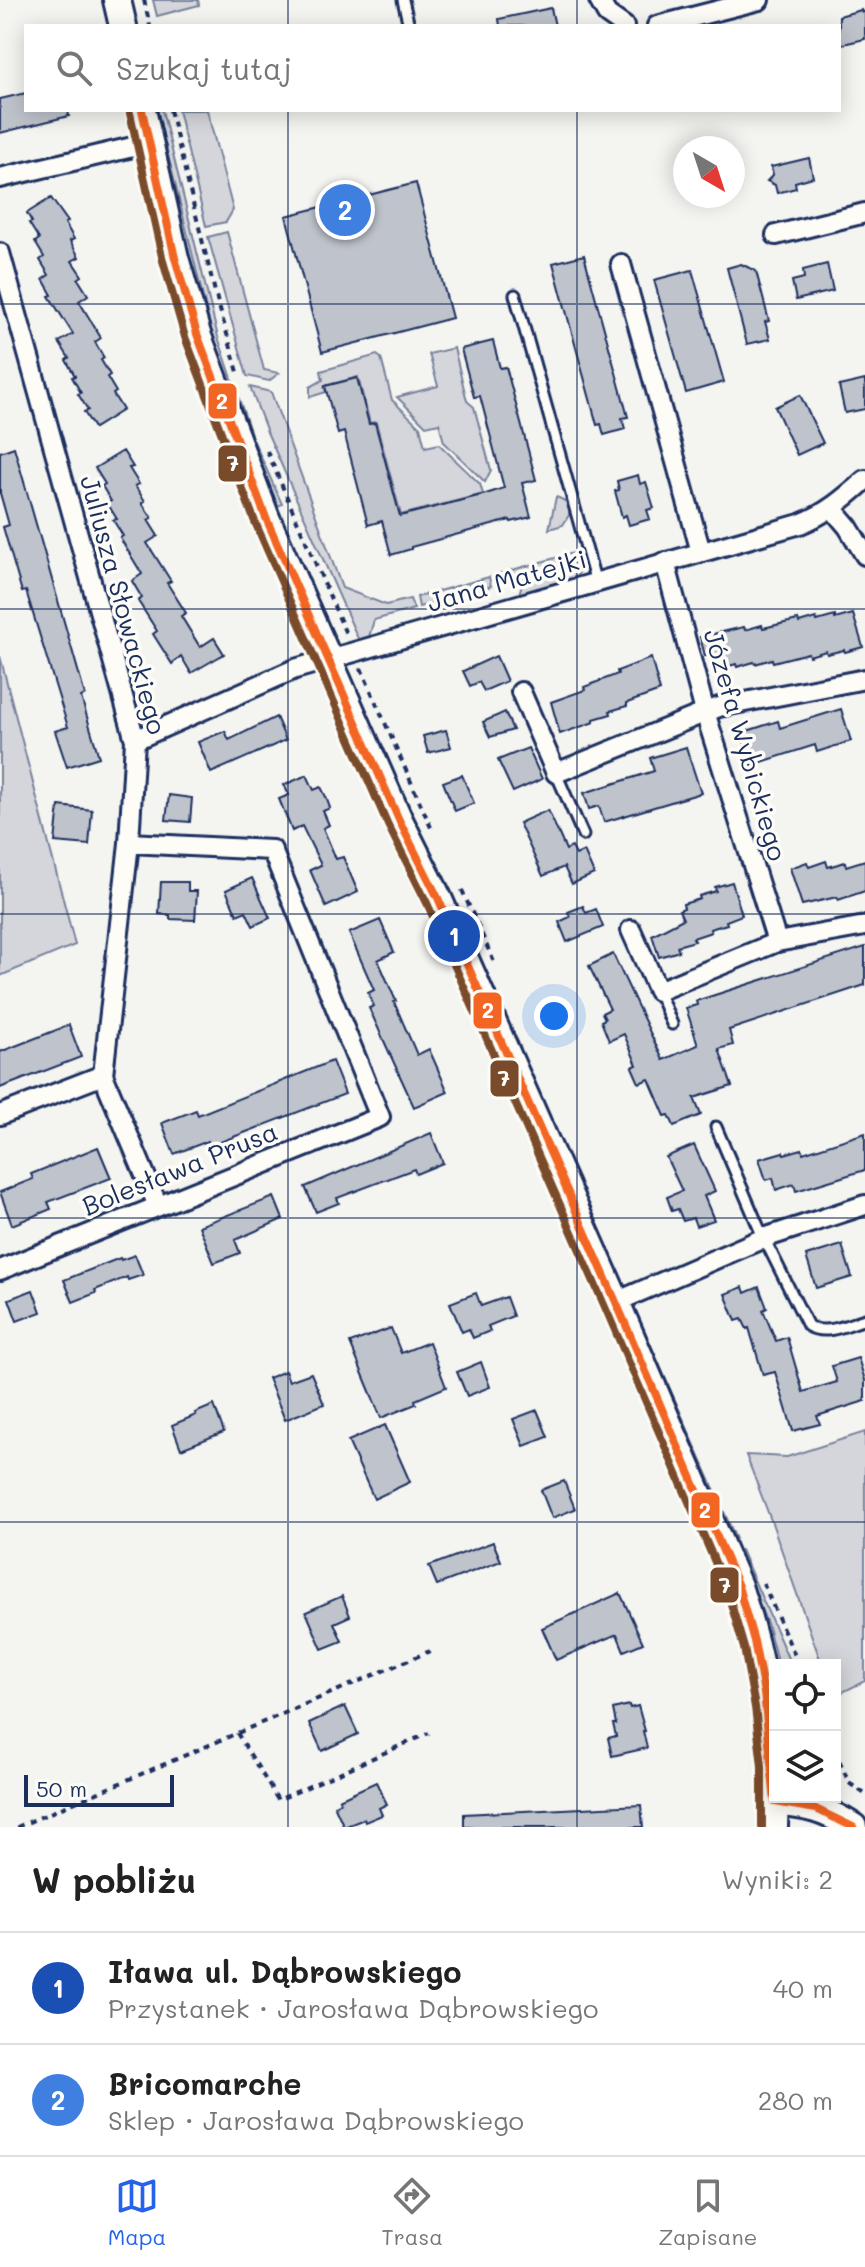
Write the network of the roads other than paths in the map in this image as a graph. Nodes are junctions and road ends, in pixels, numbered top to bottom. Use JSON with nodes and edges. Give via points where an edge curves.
{"nodes":[{"id":1,"x":117,"y":0,"type":"edge"},
{"id":2,"x":403,"y":0,"type":"edge"},
{"id":3,"x":599,"y":0,"type":"edge"},
{"id":4,"x":759,"y":0,"type":"edge"},
{"id":5,"x":123,"y":24,"type":"edge"},
{"id":6,"x":409,"y":24,"type":"edge"},
{"id":7,"x":621,"y":24,"type":"edge"},
{"id":8,"x":665,"y":24,"type":"edge"},
{"id":9,"x":142,"y":112,"type":"edge"},
{"id":10,"x":150,"y":143,"type":"junction"},
{"id":11,"x":0,"y":178,"type":"edge"},
{"id":12,"x":865,"y":213,"type":"edge"},
{"id":13,"x":776,"y":235,"type":"dead end"},
{"id":14,"x":0,"y":253,"type":"edge"},
{"id":15,"x":621,"y":264,"type":"dead end"},
{"id":16,"x":515,"y":295,"type":"dead end"},
{"id":17,"x":865,"y":480,"type":"edge"},
{"id":18,"x":832,"y":508,"type":"junction"},
{"id":19,"x":701,"y":552,"type":"junction"},
{"id":20,"x":865,"y":555,"type":"edge"},
{"id":21,"x":665,"y":562,"type":"junction"},
{"id":22,"x":596,"y":583,"type":"junction"},
{"id":23,"x":328,"y":659,"type":"junction"},
{"id":24,"x":865,"y":679,"type":"edge"},
{"id":25,"x":521,"y":692,"type":"dead end"},
{"id":26,"x":705,"y":712,"type":"junction"},
{"id":27,"x":135,"y":740,"type":"junction"},
{"id":28,"x":556,"y":773,"type":"junction"},
{"id":29,"x":583,"y":835,"type":"dead end"},
{"id":30,"x":129,"y":843,"type":"junction"},
{"id":31,"x":865,"y":926,"type":"edge"},
{"id":32,"x":631,"y":930,"type":"dead end"},
{"id":33,"x":777,"y":942,"type":"junction"},
{"id":34,"x":658,"y":991,"type":"junction"},
{"id":35,"x":672,"y":1024,"type":"dead end"},
{"id":36,"x":103,"y":1075,"type":"junction"},
{"id":37,"x":0,"y":1115,"type":"edge"},
{"id":38,"x":716,"y":1127,"type":"dead end"},
{"id":39,"x":865,"y":1205,"type":"edge"},
{"id":40,"x":158,"y":1206,"type":"junction"},
{"id":41,"x":764,"y":1238,"type":"junction"},
{"id":42,"x":0,"y":1270,"type":"edge"},
{"id":43,"x":616,"y":1302,"type":"junction"},
{"id":44,"x":865,"y":1319,"type":"edge"},
{"id":45,"x":774,"y":1814,"type":"edge"},
{"id":46,"x":853,"y":1827,"type":"edge"}],
"edges":[{"from":1,"to":5,"type":"street"},
{"from":2,"to":6,"type":"lane"},
{"from":3,"to":7,"type":"street"},
{"from":4,"to":8,"type":"street"},
{"from":9,"to":10,"type":"street"},
{"from":10,"to":11,"type":"street"},
{"from":10,"to":23,"type":"street","via":[[197,334],[266,518]]},
{"from":12,"to":13,"type":"street"},
{"from":14,"to":27,"type":"street","name":"Juliusza Słowackiego"},
{"from":15,"to":19,"type":"street"},
{"from":16,"to":22,"type":"lane"},
{"from":17,"to":18,"type":"street","name":"Jana Matejki"},
{"from":18,"to":19,"type":"street","name":"Jana Matejki","via":[[800,524]]},
{"from":18,"to":20,"type":"street"},
{"from":19,"to":21,"type":"street","name":"Jana Matejki"},
{"from":21,"to":22,"type":"street","name":"Jana Matejki"},
{"from":21,"to":26,"type":"street","name":"Józefa Wybickiego"},
{"from":22,"to":23,"type":"street","name":"Jana Matejki"},
{"from":23,"to":27,"type":"street","name":"Jana Matejki"},
{"from":23,"to":43,"type":"street"},
{"from":24,"to":26,"type":"street"},
{"from":25,"to":28,"type":"street"},
{"from":26,"to":28,"type":"street"},
{"from":26,"to":33,"type":"street","name":"Józefa Wybickiego"},
{"from":27,"to":30,"type":"street","name":"Juliusza Słowackiego"},
{"from":28,"to":29,"type":"lane"},
{"from":30,"to":36,"type":"street","name":"Juliusza Słowackiego"},
{"from":30,"to":40,"type":"street","name":"Bolesława Prusa","via":[[272,850],[380,1117]]},
{"from":31,"to":33,"type":"street"},
{"from":32,"to":34,"type":"street"},
{"from":33,"to":34,"type":"street"},
{"from":34,"to":35,"type":"lane"},
{"from":36,"to":37,"type":"street"},
{"from":36,"to":40,"type":"street","name":"Juliusza Słowackiego"},
{"from":38,"to":41,"type":"lane"},
{"from":39,"to":41,"type":"street"},
{"from":40,"to":42,"type":"street","name":"Bolesława Prusa"},
{"from":41,"to":43,"type":"street"},
{"from":41,"to":44,"type":"lane","via":[[808,1326],[831,1330]]},
{"from":43,"to":45,"type":"street","via":[[752,1628],[771,1735]]},
{"from":45,"to":46,"type":"street","via":[[806,1805]]}]}
